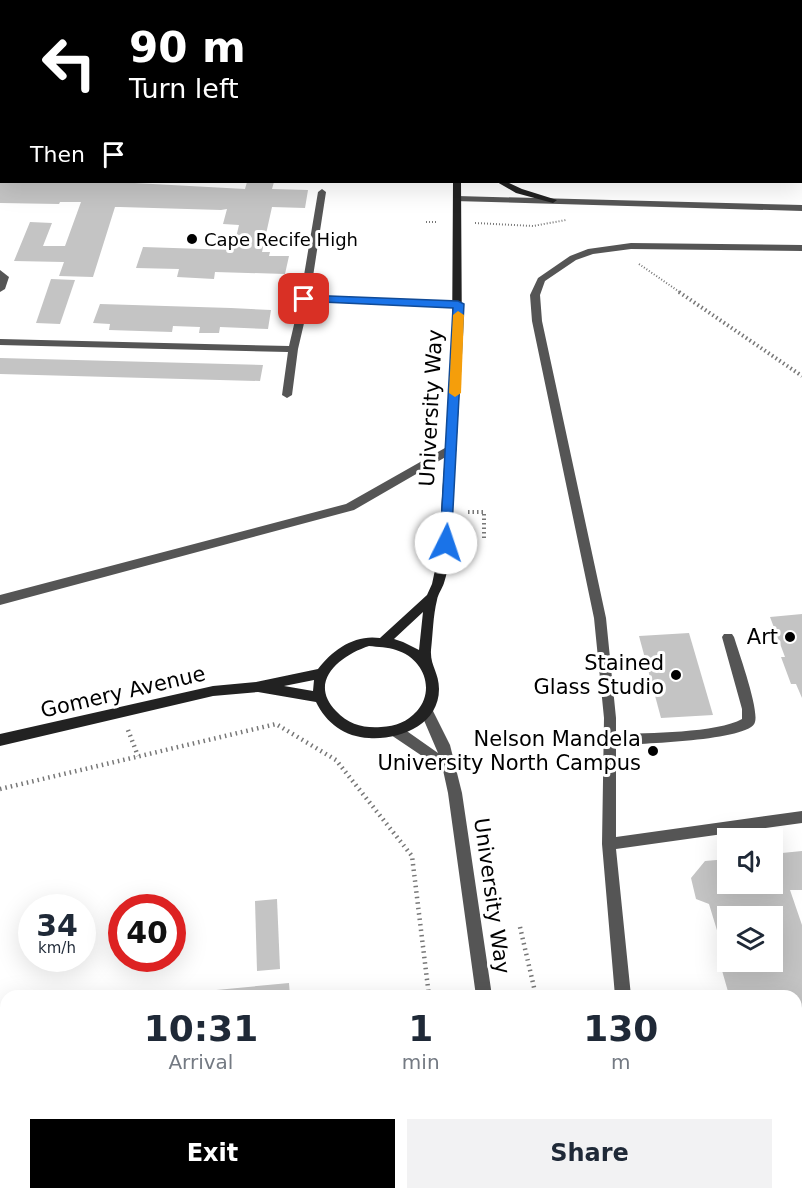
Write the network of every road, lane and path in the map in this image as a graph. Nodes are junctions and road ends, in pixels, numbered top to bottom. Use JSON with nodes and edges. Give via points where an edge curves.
{"nodes":[{"id":1,"x":458,"y":183,"type":"edge"},
{"id":2,"x":503,"y":183,"type":"edge"},
{"id":3,"x":322,"y":192,"type":"dead end"},
{"id":4,"x":457,"y":199,"type":"junction"},
{"id":5,"x":553,"y":200,"type":"junction"},
{"id":6,"x":802,"y":208,"type":"edge"},
{"id":7,"x":426,"y":222,"type":"dead end"},
{"id":8,"x":457,"y":223,"type":"junction"},
{"id":9,"x":614,"y":247,"type":"junction"},
{"id":10,"x":802,"y":248,"type":"edge"},
{"id":11,"x":0,"y":273,"type":"edge"},
{"id":12,"x":0,"y":289,"type":"edge"},
{"id":13,"x":304,"y":299,"type":"junction"},
{"id":14,"x":458,"y":304,"type":"junction"},
{"id":15,"x":0,"y":342,"type":"edge"},
{"id":16,"x":292,"y":349,"type":"junction"},
{"id":17,"x":802,"y":376,"type":"edge"},
{"id":18,"x":287,"y":395,"type":"dead end"},
{"id":19,"x":452,"y":448,"type":"junction"},
{"id":20,"x":430,"y":598,"type":"junction"},
{"id":21,"x":0,"y":600,"type":"edge"},
{"id":22,"x":728,"y":637,"type":"dead end"},
{"id":23,"x":384,"y":641,"type":"junction"},
{"id":24,"x":424,"y":660,"type":"junction"},
{"id":25,"x":322,"y":673,"type":"junction"},
{"id":26,"x":256,"y":687,"type":"junction"},
{"id":27,"x":320,"y":697,"type":"junction"},
{"id":28,"x":426,"y":711,"type":"junction"},
{"id":29,"x":121,"y":712,"type":"junction"},
{"id":30,"x":396,"y":731,"type":"junction"},
{"id":31,"x":0,"y":740,"type":"edge"},
{"id":32,"x":610,"y":740,"type":"junction"},
{"id":33,"x":138,"y":756,"type":"junction"},
{"id":34,"x":448,"y":767,"type":"junction"},
{"id":35,"x":0,"y":789,"type":"edge"},
{"id":36,"x":802,"y":817,"type":"edge"},
{"id":37,"x":609,"y":844,"type":"junction"},
{"id":38,"x":520,"y":927,"type":"dead end"},
{"id":39,"x":428,"y":990,"type":"edge"},
{"id":40,"x":483,"y":990,"type":"edge"},
{"id":41,"x":535,"y":990,"type":"edge"},
{"id":42,"x":622,"y":990,"type":"edge"}],
"edges":[{"from":1,"to":4,"type":"street","name":"University Way"},
{"from":2,"to":5,"type":"street"},
{"from":3,"to":13,"type":"lane"},
{"from":4,"to":5,"type":"lane"},
{"from":4,"to":8,"type":"street","name":"University Way"},
{"from":5,"to":6,"type":"lane"},
{"from":5,"to":8,"type":"path","via":[[572,218],[538,226]]},
{"from":7,"to":8,"type":"path"},
{"from":8,"to":14,"type":"street","name":"University Way"},
{"from":9,"to":10,"type":"lane"},
{"from":9,"to":17,"type":"path"},
{"from":9,"to":32,"type":"lane","via":[[591,251],[566,262],[542,280],[535,295],[537,321],[600,618]]},
{"from":11,"to":12,"type":"lane","via":[[4,277]]},
{"from":13,"to":14,"type":"lane"},
{"from":13,"to":16,"type":"lane"},
{"from":14,"to":19,"type":"street","name":"University Way"},
{"from":15,"to":16,"type":"lane"},
{"from":16,"to":18,"type":"lane"},
{"from":19,"to":20,"type":"street","name":"University Way","via":[[445,549],[438,584]]},
{"from":19,"to":21,"type":"lane","via":[[350,507]]},
{"from":20,"to":23,"type":"street","name":"University Way"},
{"from":20,"to":24,"type":"street","name":"University Way"},
{"from":22,"to":32,"type":"lane","via":[[748,709],[746,725],[723,731]]},
{"from":23,"to":24,"type":"street","via":[[400,644]]},
{"from":23,"to":25,"type":"street","via":[[353,645],[329,661]]},
{"from":24,"to":28,"type":"street","via":[[434,685]]},
{"from":25,"to":26,"type":"street","name":"Gomery Avenue"},
{"from":25,"to":27,"type":"street"},
{"from":26,"to":27,"type":"street","name":"Gomery Avenue"},
{"from":26,"to":29,"type":"street","name":"Gomery Avenue","via":[[213,691]]},
{"from":27,"to":30,"type":"street","via":[[339,723],[357,732]]},
{"from":28,"to":30,"type":"street"},
{"from":28,"to":34,"type":"lane","name":"University Way","via":[[440,735]]},
{"from":29,"to":31,"type":"street","name":"Gomery Avenue"},
{"from":29,"to":33,"type":"path"},
{"from":30,"to":34,"type":"lane"},
{"from":32,"to":37,"type":"lane"},
{"from":33,"to":35,"type":"path"},
{"from":33,"to":39,"type":"path","via":[[276,724],[336,760],[412,856]]},
{"from":34,"to":40,"type":"lane","name":"University Way","via":[[458,809]]},
{"from":36,"to":37,"type":"lane"},
{"from":37,"to":42,"type":"lane"},
{"from":38,"to":41,"type":"path"}]}
